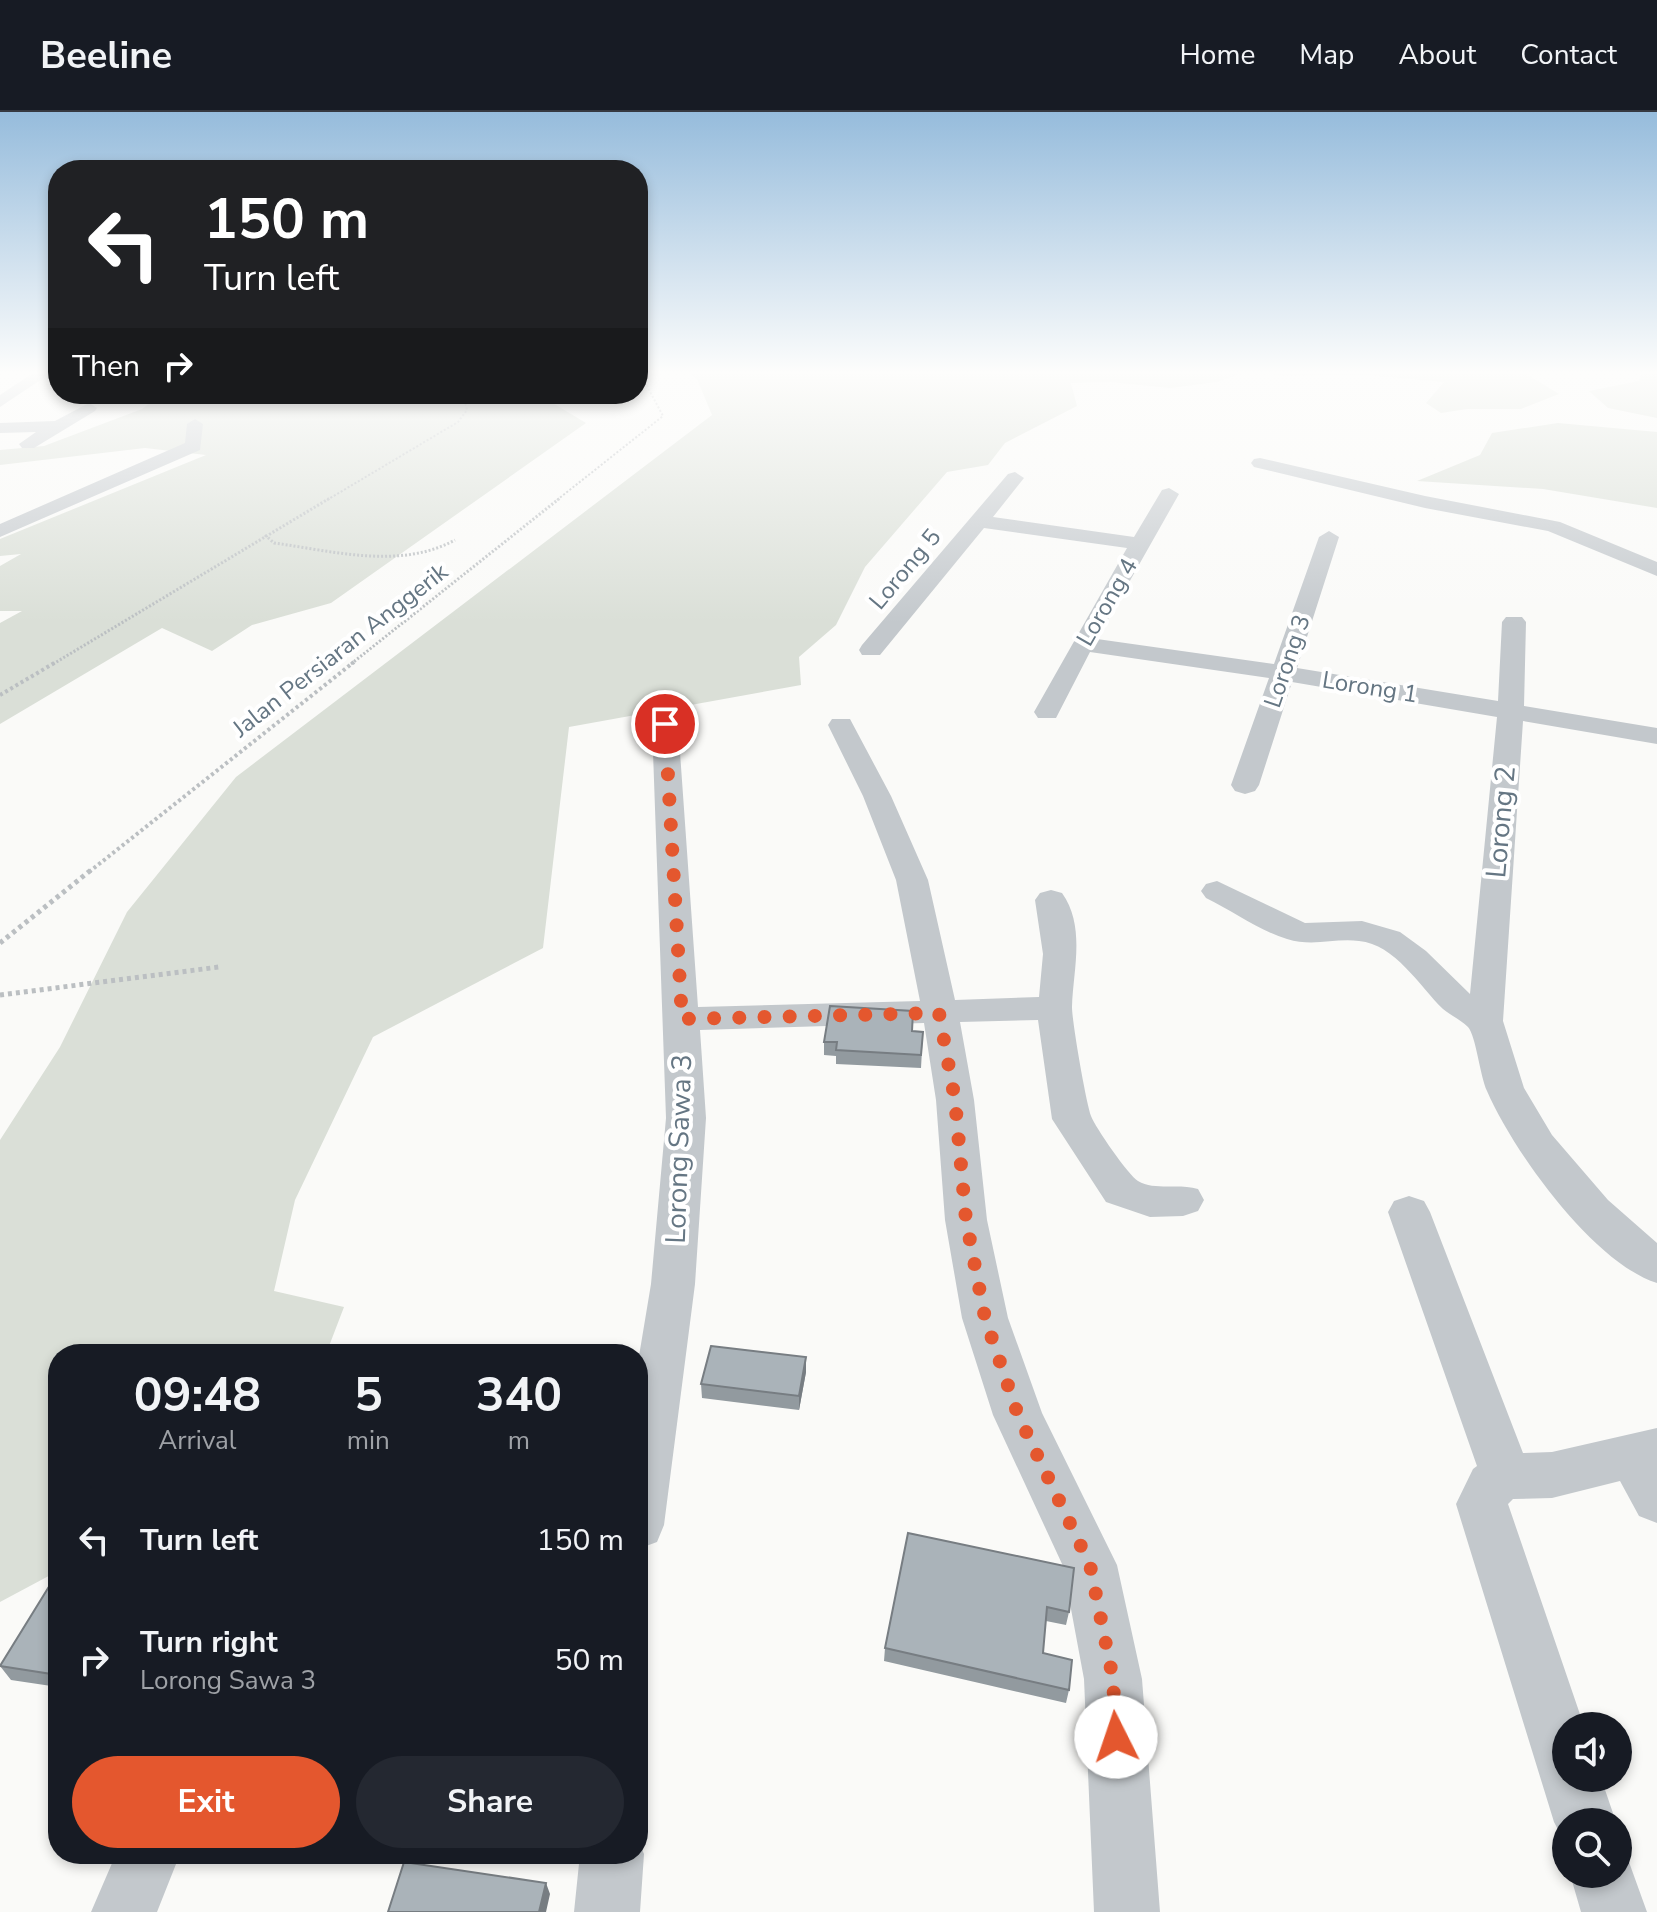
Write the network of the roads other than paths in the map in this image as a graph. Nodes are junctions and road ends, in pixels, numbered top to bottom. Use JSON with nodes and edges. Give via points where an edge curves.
{"nodes":[{"id":1,"x":173,"y":455,"type":"edge"},
{"id":2,"x":1260,"y":463,"type":"dead end"},
{"id":3,"x":1015,"y":478,"type":"dead end"},
{"id":4,"x":1169,"y":494,"type":"dead end"},
{"id":5,"x":979,"y":521,"type":"junction"},
{"id":6,"x":0,"y":531,"type":"edge"},
{"id":7,"x":1329,"y":537,"type":"dead end"},
{"id":8,"x":1140,"y":544,"type":"junction"},
{"id":9,"x":1657,"y":570,"type":"edge"},
{"id":10,"x":1514,"y":622,"type":"dead end"},
{"id":11,"x":1082,"y":644,"type":"junction"},
{"id":12,"x":871,"y":650,"type":"dead end"},
{"id":13,"x":1283,"y":673,"type":"junction"},
{"id":14,"x":1511,"y":710,"type":"junction"},
{"id":15,"x":1047,"y":712,"type":"dead end"},
{"id":16,"x":665,"y":724,"type":"dead end"},
{"id":17,"x":841,"y":725,"type":"dead end"},
{"id":18,"x":1657,"y":736,"type":"edge"},
{"id":19,"x":1245,"y":785,"type":"dead end"},
{"id":20,"x":1217,"y":891,"type":"dead end"},
{"id":21,"x":1051,"y":900,"type":"dead end"},
{"id":22,"x":1054,"y":1008,"type":"junction"},
{"id":23,"x":939,"y":1013,"type":"junction"},
{"id":24,"x":682,"y":1019,"type":"junction"},
{"id":25,"x":1485,"y":1021,"type":"junction"},
{"id":26,"x":1183,"y":1200,"type":"dead end"},
{"id":27,"x":1409,"y":1212,"type":"dead end"},
{"id":28,"x":1657,"y":1266,"type":"edge"},
{"id":29,"x":648,"y":1456,"type":"edge"},
{"id":30,"x":1651,"y":1468,"type":"edge"},
{"id":31,"x":1506,"y":1476,"type":"junction"},
{"id":32,"x":1552,"y":1719,"type":"edge"},
{"id":33,"x":144,"y":1864,"type":"edge"},
{"id":34,"x":611,"y":1864,"type":"edge"},
{"id":35,"x":1606,"y":1888,"type":"edge"},
{"id":36,"x":124,"y":1912,"type":"edge"},
{"id":37,"x":607,"y":1912,"type":"edge"},
{"id":38,"x":1127,"y":1912,"type":"edge"},
{"id":39,"x":1614,"y":1912,"type":"edge"}],
"edges":[{"from":1,"to":6,"type":"street"},
{"from":2,"to":9,"type":"street","via":[[1553,526]]},
{"from":3,"to":5,"type":"street","name":"Lorong 5"},
{"from":4,"to":8,"type":"street","name":"Lorong 4"},
{"from":5,"to":8,"type":"street","name":"Lorong 5"},
{"from":5,"to":12,"type":"street","name":"Lorong 5"},
{"from":7,"to":13,"type":"street","name":"Lorong 3"},
{"from":8,"to":11,"type":"street","name":"Lorong 4"},
{"from":10,"to":14,"type":"street","name":"Lorong 2"},
{"from":11,"to":13,"type":"street","name":"Lorong 1"},
{"from":11,"to":15,"type":"street","name":"Lorong 4"},
{"from":13,"to":14,"type":"street","name":"Lorong 1"},
{"from":13,"to":19,"type":"street","name":"Lorong 3"},
{"from":14,"to":18,"type":"street","name":"Lorong 1"},
{"from":14,"to":25,"type":"street","name":"Lorong 2"},
{"from":16,"to":24,"type":"street","name":"Lorong Sawa 3"},
{"from":17,"to":23,"type":"street","via":[[912,880]]},
{"from":20,"to":25,"type":"street","via":[[1299,932],[1373,932],[1427,968],[1467,1013]]},
{"from":21,"to":22,"type":"street","via":[[1062,941]]},
{"from":22,"to":23,"type":"street"},
{"from":22,"to":26,"type":"street","via":[[1072,1119],[1121,1191],[1150,1201]]},
{"from":23,"to":24,"type":"street"},
{"from":23,"to":38,"type":"street","via":[[955,1100],[966,1220],[985,1318],[1018,1415],[1090,1565],[1113,1679]]},
{"from":24,"to":29,"type":"street","name":"Lorong Sawa 3","via":[[686,1118],[673,1284]]},
{"from":25,"to":28,"type":"street","name":"Lorong 2","via":[[1507,1095],[1556,1172]]},
{"from":27,"to":31,"type":"street"},
{"from":30,"to":31,"type":"street"},
{"from":31,"to":32,"type":"street","via":[[1491,1485],[1482,1504]]},
{"from":33,"to":36,"type":"street"},
{"from":34,"to":37,"type":"street"},
{"from":35,"to":39,"type":"street"}]}
